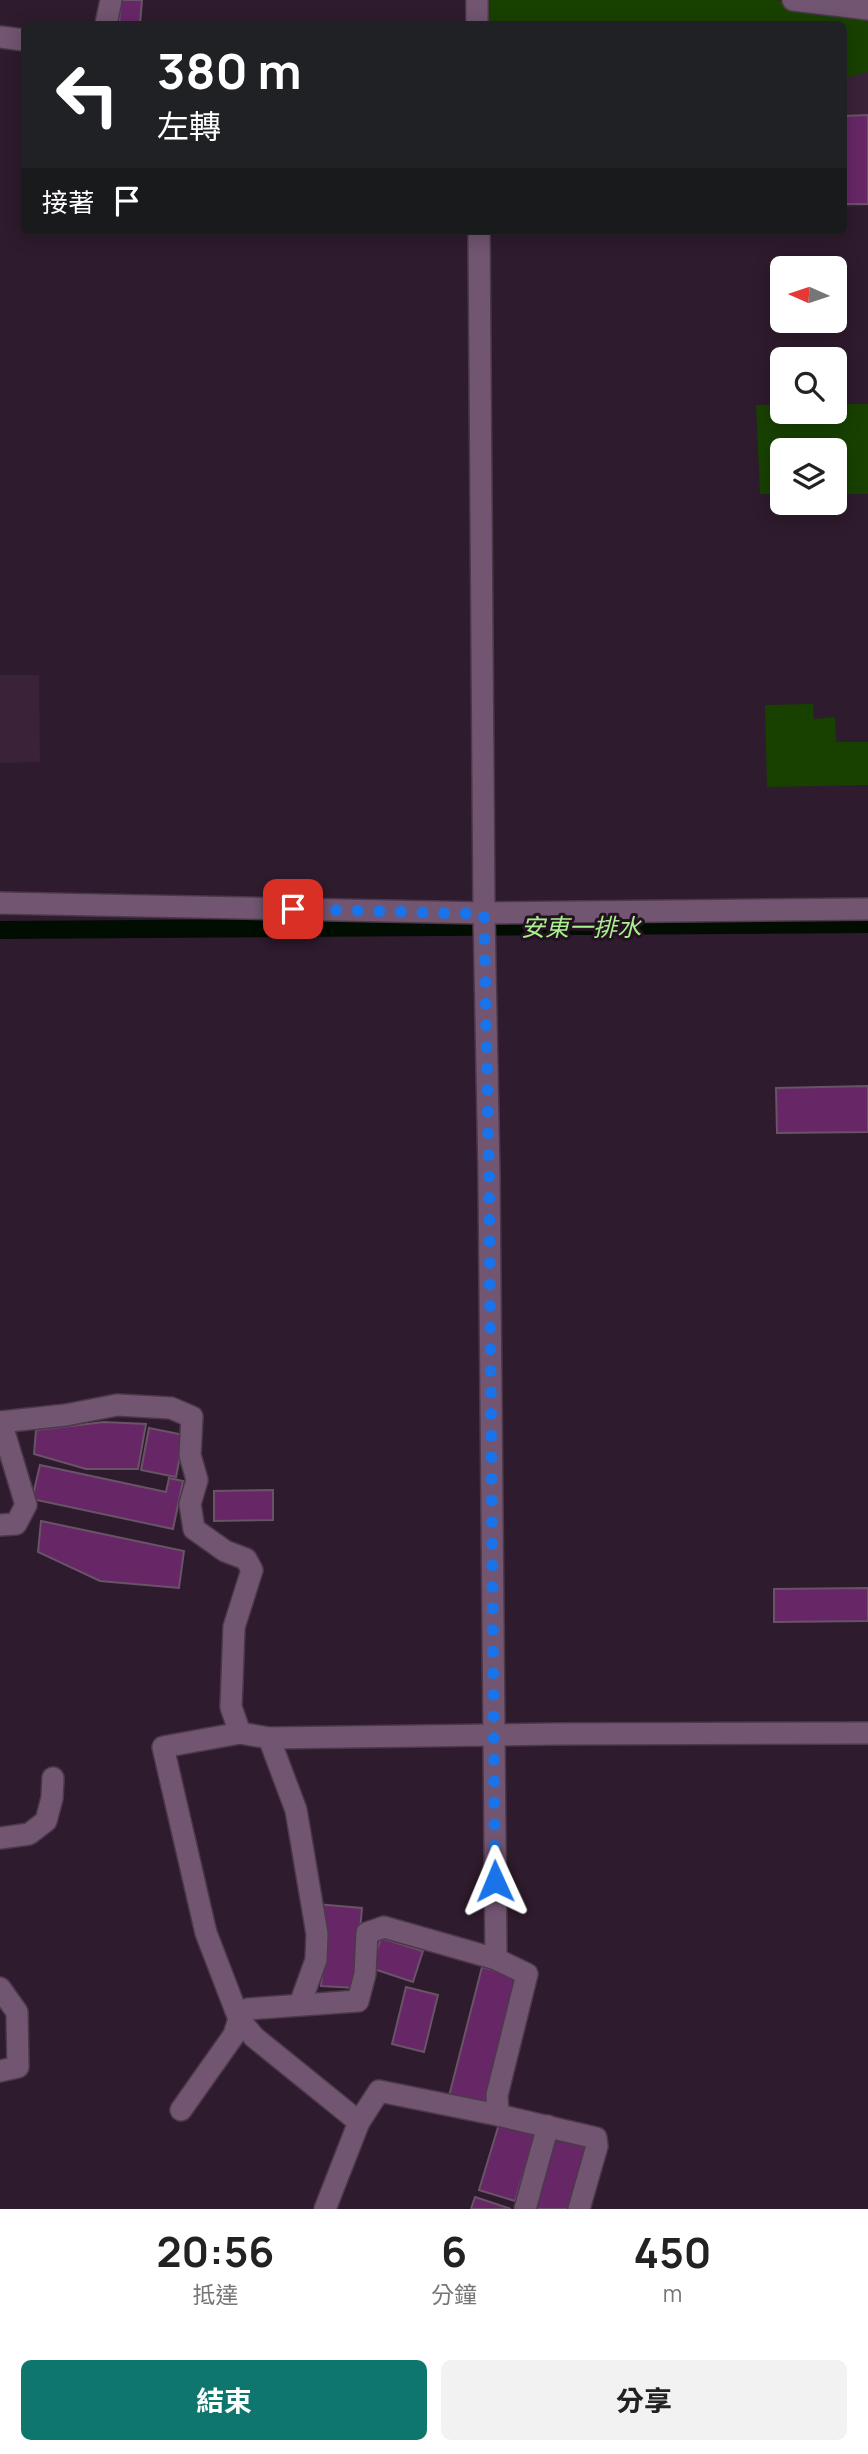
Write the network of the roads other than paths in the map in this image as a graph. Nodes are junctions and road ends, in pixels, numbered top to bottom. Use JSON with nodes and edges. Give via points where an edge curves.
{"nodes":[{"id":1,"x":111,"y":0,"type":"edge"},
{"id":2,"x":477,"y":0,"type":"edge"},
{"id":3,"x":793,"y":0,"type":"edge"},
{"id":4,"x":868,"y":9,"type":"edge"},
{"id":5,"x":107,"y":21,"type":"edge"},
{"id":6,"x":478,"y":21,"type":"edge"},
{"id":7,"x":0,"y":37,"type":"edge"},
{"id":8,"x":21,"y":40,"type":"edge"},
{"id":9,"x":479,"y":235,"type":"edge"},
{"id":10,"x":0,"y":903,"type":"edge"},
{"id":11,"x":868,"y":909,"type":"edge"},
{"id":12,"x":484,"y":914,"type":"junction"},
{"id":13,"x":0,"y":1422,"type":"edge"},
{"id":14,"x":0,"y":1525,"type":"edge"},
{"id":15,"x":240,"y":1733,"type":"junction"},
{"id":16,"x":868,"y":1733,"type":"edge"},
{"id":17,"x":493,"y":1736,"type":"junction"},
{"id":18,"x":269,"y":1738,"type":"junction"},
{"id":19,"x":53,"y":1779,"type":"dead end"},
{"id":20,"x":0,"y":1838,"type":"edge"},
{"id":21,"x":496,"y":1959,"type":"junction"},
{"id":22,"x":0,"y":1989,"type":"edge"},
{"id":23,"x":300,"y":2004,"type":"junction"},
{"id":24,"x":239,"y":2019,"type":"junction"},
{"id":25,"x":0,"y":2071,"type":"edge"},
{"id":26,"x":181,"y":2110,"type":"dead end"},
{"id":27,"x":498,"y":2115,"type":"junction"},
{"id":28,"x":359,"y":2122,"type":"junction"},
{"id":29,"x":548,"y":2126,"type":"junction"},
{"id":30,"x":325,"y":2209,"type":"edge"},
{"id":31,"x":525,"y":2209,"type":"edge"},
{"id":32,"x":579,"y":2209,"type":"edge"}],
"edges":[{"from":1,"to":5,"type":"lane"},
{"from":2,"to":6,"type":"lane"},
{"from":3,"to":4,"type":"lane"},
{"from":7,"to":8,"type":"lane"},
{"from":9,"to":12,"type":"lane"},
{"from":10,"to":12,"type":"lane"},
{"from":11,"to":12,"type":"lane"},
{"from":12,"to":17,"type":"lane"},
{"from":13,"to":14,"type":"lane","via":[[26,1504],[16,1524]]},
{"from":13,"to":15,"type":"lane","via":[[117,1405],[171,1408],[192,1417],[190,1455],[197,1479],[190,1504],[194,1529],[246,1559],[251,1570],[234,1626],[231,1707]]},
{"from":15,"to":18,"type":"lane"},
{"from":15,"to":24,"type":"lane","via":[[163,1747],[206,1933]]},
{"from":16,"to":17,"type":"lane"},
{"from":17,"to":18,"type":"lane"},
{"from":17,"to":21,"type":"lane"},
{"from":18,"to":23,"type":"lane","via":[[296,1810],[317,1934],[316,1959]]},
{"from":19,"to":20,"type":"lane","via":[[46,1821],[29,1834]]},
{"from":21,"to":23,"type":"lane","via":[[384,1927],[367,1933],[358,2001]]},
{"from":21,"to":27,"type":"lane","via":[[527,1974],[497,2095]]},
{"from":22,"to":25,"type":"lane","via":[[17,2012],[18,2067]]},
{"from":23,"to":24,"type":"lane","via":[[248,2009]]},
{"from":24,"to":26,"type":"lane","via":[[234,2035]]},
{"from":24,"to":28,"type":"lane","via":[[254,2037]]},
{"from":27,"to":28,"type":"lane","via":[[379,2091]]},
{"from":27,"to":29,"type":"lane"},
{"from":28,"to":30,"type":"lane"},
{"from":29,"to":31,"type":"lane"},
{"from":29,"to":32,"type":"lane","via":[[596,2138]]}]}
